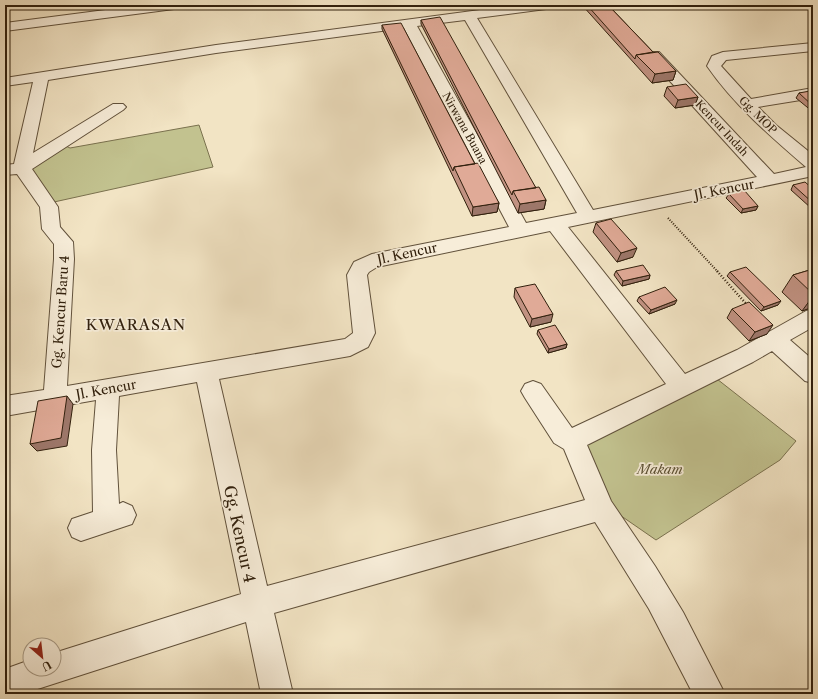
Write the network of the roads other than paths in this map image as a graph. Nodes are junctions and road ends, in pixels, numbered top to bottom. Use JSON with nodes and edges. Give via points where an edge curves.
{"nodes":[{"id":1,"x":174,"y":5,"type":"edge"},
{"id":2,"x":546,"y":5,"type":"edge"},
{"id":3,"x":468,"y":15,"type":"junction"},
{"id":4,"x":410,"y":26,"type":"dead end"},
{"id":5,"x":5,"y":27,"type":"edge"},
{"id":6,"x":646,"y":46,"type":"edge"},
{"id":7,"x":811,"y":49,"type":"edge"},
{"id":8,"x":40,"y":77,"type":"junction"},
{"id":9,"x":5,"y":82,"type":"edge"},
{"id":10,"x":813,"y":93,"type":"edge"},
{"id":11,"x":747,"y":104,"type":"junction"},
{"id":12,"x":118,"y":107,"type":"dead end"},
{"id":13,"x":813,"y":164,"type":"edge"},
{"id":14,"x":13,"y":169,"type":"edge"},
{"id":15,"x":813,"y":171,"type":"edge"},
{"id":16,"x":770,"y":180,"type":"junction"},
{"id":17,"x":588,"y":216,"type":"junction"},
{"id":18,"x":554,"y":223,"type":"junction"},
{"id":19,"x":520,"y":230,"type":"junction"},
{"id":20,"x":813,"y":317,"type":"edge"},
{"id":21,"x":775,"y":340,"type":"junction"},
{"id":22,"x":206,"y":373,"type":"junction"},
{"id":23,"x":813,"y":374,"type":"edge"},
{"id":24,"x":682,"y":387,"type":"junction"},
{"id":25,"x":108,"y":389,"type":"junction"},
{"id":26,"x":533,"y":391,"type":"dead end"},
{"id":27,"x":55,"y":398,"type":"junction"},
{"id":28,"x":5,"y":406,"type":"edge"},
{"id":29,"x":573,"y":442,"type":"junction"},
{"id":30,"x":601,"y":508,"type":"junction"},
{"id":31,"x":81,"y":528,"type":"dead end"},
{"id":32,"x":256,"y":604,"type":"junction"},
{"id":33,"x":62,"y":665,"type":"edge"},
{"id":34,"x":26,"y":677,"type":"edge"},
{"id":35,"x":5,"y":684,"type":"edge"},
{"id":36,"x":277,"y":694,"type":"edge"},
{"id":37,"x":709,"y":694,"type":"edge"}],
"edges":[{"from":1,"to":5,"type":"street","via":[[42,16]]},
{"from":2,"to":3,"type":"street"},
{"from":3,"to":8,"type":"street"},
{"from":3,"to":17,"type":"street"},
{"from":4,"to":19,"type":"street","name":"Nirwana Buana"},
{"from":6,"to":16,"type":"street","name":"Kencur Indah"},
{"from":7,"to":11,"type":"street","name":"Gg. MOP","via":[[732,55],[718,59],[715,69]]},
{"from":8,"to":9,"type":"street"},
{"from":8,"to":14,"type":"street"},
{"from":10,"to":11,"type":"street"},
{"from":11,"to":13,"type":"street","name":"Gg. MOP","via":[[770,128]]},
{"from":12,"to":14,"type":"street"},
{"from":14,"to":27,"type":"street","name":"Gg. Kencur Baru 4","via":[[49,207],[51,229],[63,242]]},
{"from":15,"to":16,"type":"street","name":"Jl. Kencur"},
{"from":16,"to":17,"type":"street","name":"Jl. Kencur"},
{"from":17,"to":18,"type":"street","name":"Jl. Kencur"},
{"from":18,"to":19,"type":"street","name":"Jl. Kencur"},
{"from":18,"to":24,"type":"street"},
{"from":19,"to":22,"type":"street","name":"Jl. Kencur","via":[[365,264],[357,275],[364,333],[356,345]]},
{"from":20,"to":21,"type":"street"},
{"from":21,"to":23,"type":"street"},
{"from":21,"to":24,"type":"street"},
{"from":22,"to":25,"type":"street","name":"Jl. Kencur"},
{"from":22,"to":32,"type":"street","name":"Gg. Kencur 4"},
{"from":24,"to":29,"type":"street","via":[[578,436]]},
{"from":25,"to":27,"type":"street","name":"Jl. Kencur"},
{"from":25,"to":31,"type":"street","via":[[104,450],[114,518]]},
{"from":26,"to":29,"type":"street","via":[[563,436]]},
{"from":27,"to":28,"type":"street","name":"Jl. Kencur"},
{"from":29,"to":30,"type":"street"},
{"from":30,"to":32,"type":"street"},
{"from":30,"to":37,"type":"street","via":[[663,603]]},
{"from":32,"to":33,"type":"street"},
{"from":32,"to":36,"type":"street","name":"Gg. Kencur 4"},
{"from":34,"to":35,"type":"street"}]}
